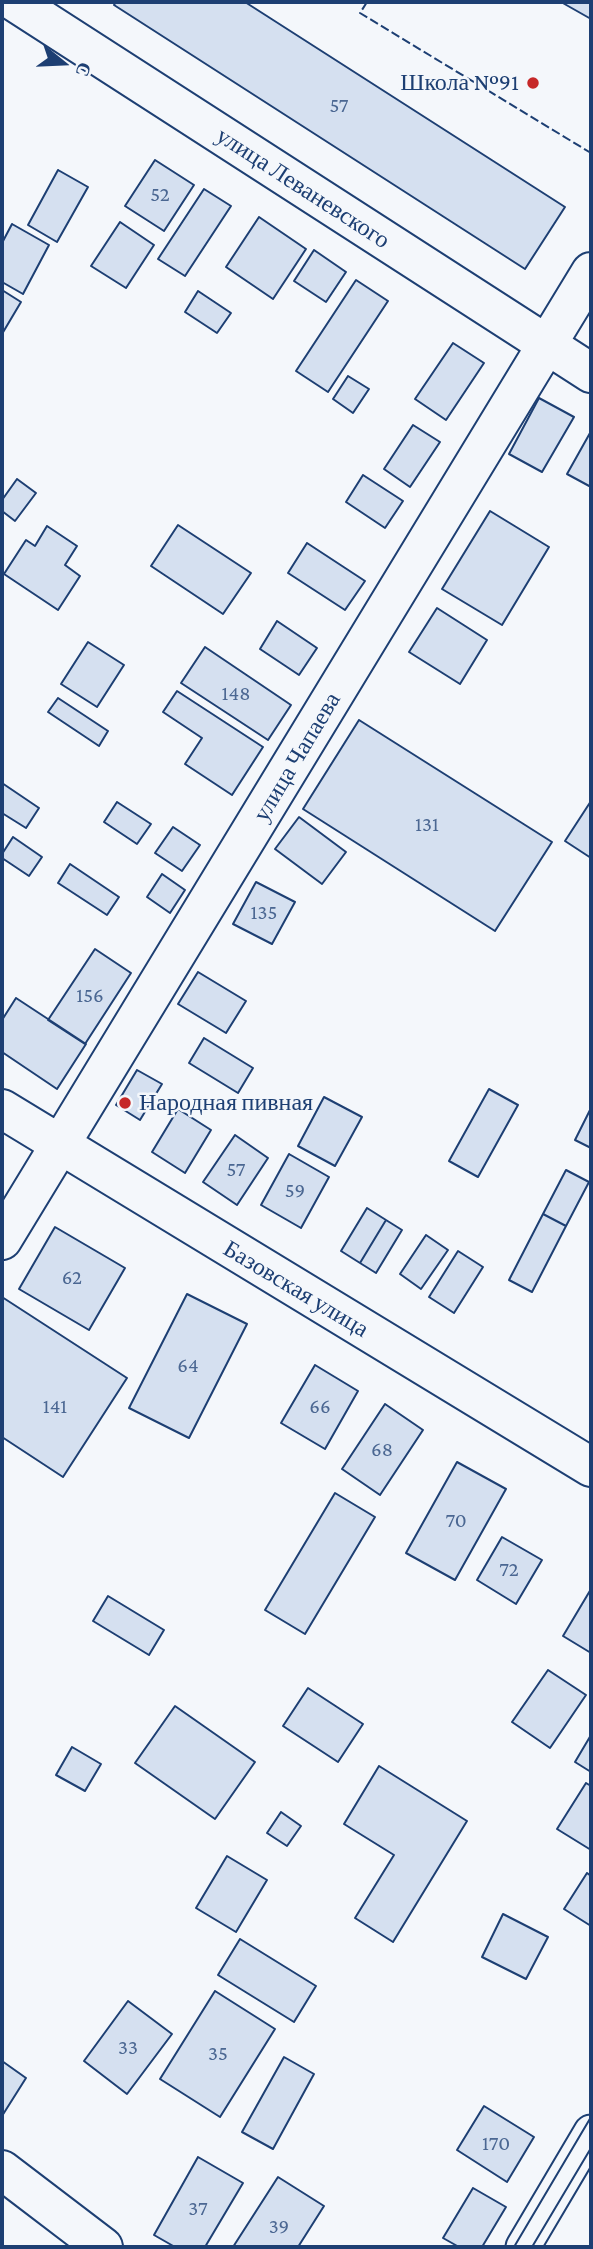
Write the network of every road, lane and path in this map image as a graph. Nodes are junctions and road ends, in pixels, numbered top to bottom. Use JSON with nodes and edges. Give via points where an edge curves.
{"nodes":[{"id":1,"x":15,"y":2,"type":"edge"},
{"id":2,"x":591,"y":272,"type":"edge"},
{"id":3,"x":547,"y":346,"type":"junction"},
{"id":4,"x":591,"y":373,"type":"edge"},
{"id":5,"x":2,"y":1109,"type":"edge"},
{"id":6,"x":60,"y":1146,"type":"junction"},
{"id":7,"x":2,"y":1240,"type":"edge"},
{"id":8,"x":591,"y":1467,"type":"edge"},
{"id":9,"x":591,"y":2133,"type":"edge"},
{"id":10,"x":2,"y":2170,"type":"edge"},
{"id":11,"x":103,"y":2247,"type":"edge"},
{"id":12,"x":523,"y":2247,"type":"edge"}],
"edges":[{"from":1,"to":3,"type":"street","name":"улица Леваневского"},
{"from":2,"to":3,"type":"street","name":"улица Чапаева"},
{"from":3,"to":4,"type":"street","name":"улица Леваневского"},
{"from":3,"to":6,"type":"street","name":"улица Чапаева"},
{"from":5,"to":6,"type":"street","name":"Базовская улица"},
{"from":6,"to":7,"type":"street","name":"улица Чапаева"},
{"from":6,"to":8,"type":"street","name":"Базовская улица"},
{"from":9,"to":12,"type":"street"},
{"from":10,"to":11,"type":"street"}]}
